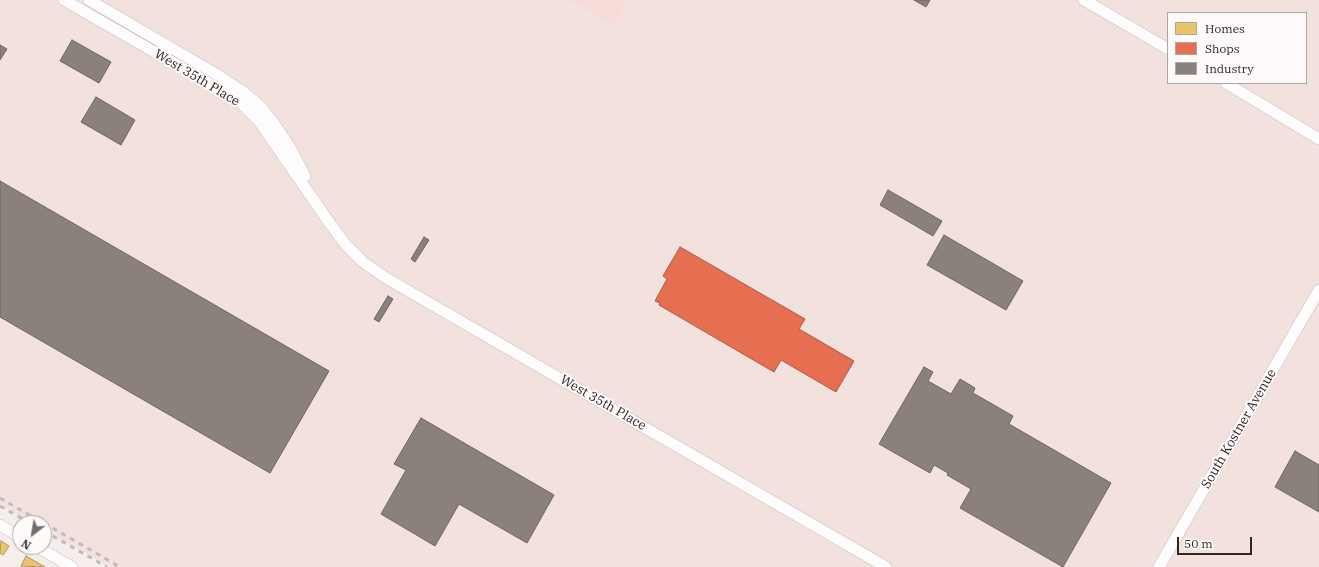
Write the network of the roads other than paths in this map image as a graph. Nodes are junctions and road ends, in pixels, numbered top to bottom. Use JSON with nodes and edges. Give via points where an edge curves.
{"nodes":[{"id":1,"x":64,"y":0,"type":"edge"},
{"id":2,"x":90,"y":0,"type":"edge"},
{"id":3,"x":1084,"y":0,"type":"edge"},
{"id":4,"x":1167,"y":48,"type":"edge"},
{"id":5,"x":1228,"y":84,"type":"edge"},
{"id":6,"x":1319,"y":139,"type":"edge"},
{"id":7,"x":331,"y":225,"type":"junction"},
{"id":8,"x":1319,"y":290,"type":"edge"},
{"id":9,"x":0,"y":526,"type":"edge"},
{"id":10,"x":12,"y":533,"type":"edge"},
{"id":11,"x":50,"y":555,"type":"edge"},
{"id":12,"x":69,"y":566,"type":"edge"},
{"id":13,"x":886,"y":567,"type":"edge"},
{"id":14,"x":1159,"y":567,"type":"edge"}],
"edges":[{"from":1,"to":7,"type":"street","name":"West 35th Place","via":[[242,104],[259,121]]},
{"from":2,"to":7,"type":"street","name":"West 35th Place","via":[[216,74],[260,106],[291,150]]},
{"from":3,"to":4,"type":"street"},
{"from":5,"to":6,"type":"street"},
{"from":7,"to":13,"type":"street","name":"West 35th Place","via":[[363,262],[386,278]]},
{"from":8,"to":14,"type":"street","name":"South Kostner Avenue"},
{"from":9,"to":10,"type":"street"},
{"from":11,"to":12,"type":"street"}]}
